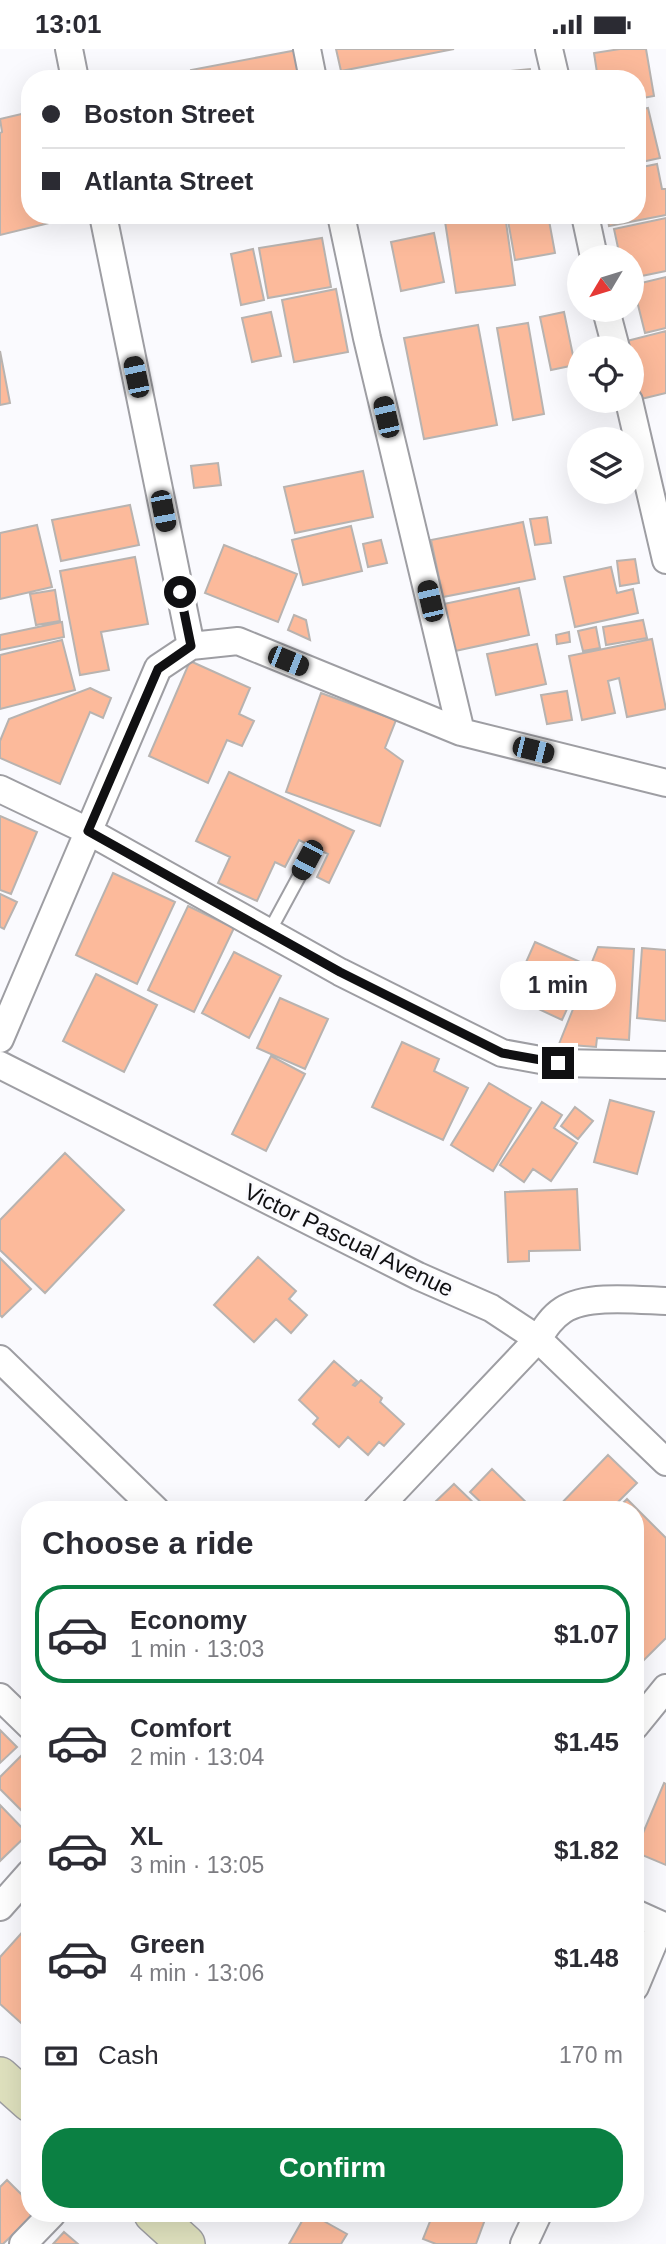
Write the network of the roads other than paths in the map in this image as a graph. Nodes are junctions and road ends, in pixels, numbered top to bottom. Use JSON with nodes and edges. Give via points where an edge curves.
{"nodes":[{"id":1,"x":69,"y":49,"type":"edge"},
{"id":2,"x":307,"y":49,"type":"edge"},
{"id":3,"x":549,"y":49,"type":"edge"},
{"id":4,"x":73,"y":70,"type":"edge"},
{"id":5,"x":311,"y":70,"type":"edge"},
{"id":6,"x":554,"y":70,"type":"edge"},
{"id":7,"x":105,"y":224,"type":"edge"},
{"id":8,"x":343,"y":224,"type":"edge"},
{"id":9,"x":587,"y":224,"type":"edge"},
{"id":10,"x":591,"y":245,"type":"edge"},
{"id":11,"x":632,"y":413,"type":"edge"},
{"id":12,"x":666,"y":560,"type":"edge"},
{"id":13,"x":191,"y":646,"type":"junction"},
{"id":14,"x":461,"y":732,"type":"junction"},
{"id":15,"x":666,"y":783,"type":"edge"},
{"id":16,"x":0,"y":789,"type":"edge"},
{"id":17,"x":88,"y":831,"type":"junction"},
{"id":18,"x":307,"y":860,"type":"dead end"},
{"id":19,"x":269,"y":932,"type":"junction"},
{"id":20,"x":0,"y":1039,"type":"edge"},
{"id":21,"x":0,"y":1065,"type":"edge"},
{"id":22,"x":666,"y":1065,"type":"edge"},
{"id":23,"x":666,"y":1301,"type":"edge"},
{"id":24,"x":538,"y":1339,"type":"junction"},
{"id":25,"x":0,"y":1359,"type":"edge"},
{"id":26,"x":666,"y":1462,"type":"edge"},
{"id":27,"x":147,"y":1501,"type":"edge"},
{"id":28,"x":385,"y":1501,"type":"edge"},
{"id":29,"x":665,"y":1691,"type":"edge"},
{"id":30,"x":0,"y":1697,"type":"edge"},
{"id":31,"x":644,"y":1716,"type":"edge"},
{"id":32,"x":21,"y":1717,"type":"edge"},
{"id":33,"x":21,"y":1883,"type":"edge"},
{"id":34,"x":0,"y":1907,"type":"edge"},
{"id":35,"x":644,"y":1917,"type":"edge"},
{"id":36,"x":663,"y":1926,"type":"edge"},
{"id":37,"x":644,"y":1967,"type":"edge"},
{"id":38,"x":0,"y":2076,"type":"edge"},
{"id":39,"x":21,"y":2094,"type":"edge"},
{"id":40,"x":44,"y":2222,"type":"edge"},
{"id":41,"x":161,"y":2222,"type":"edge"},
{"id":42,"x":534,"y":2222,"type":"edge"},
{"id":43,"x":23,"y":2244,"type":"edge"},
{"id":44,"x":186,"y":2244,"type":"edge"},
{"id":45,"x":524,"y":2244,"type":"edge"}],
"edges":[{"from":1,"to":4,"type":"street"},
{"from":2,"to":5,"type":"street"},
{"from":3,"to":6,"type":"street"},
{"from":7,"to":13,"type":"street"},
{"from":8,"to":14,"type":"street"},
{"from":9,"to":10,"type":"street"},
{"from":11,"to":12,"type":"street"},
{"from":13,"to":14,"type":"street","via":[[239,641]]},
{"from":13,"to":17,"type":"street","via":[[158,669]]},
{"from":14,"to":15,"type":"street"},
{"from":16,"to":17,"type":"street"},
{"from":17,"to":19,"type":"street"},
{"from":17,"to":20,"type":"street"},
{"from":18,"to":19,"type":"lane"},
{"from":19,"to":22,"type":"street","via":[[502,1053],[558,1063]]},
{"from":21,"to":24,"type":"street","name":"Victor Pascual Avenue","via":[[418,1276],[491,1308]]},
{"from":23,"to":24,"type":"street","via":[[581,1303],[548,1322]]},
{"from":24,"to":26,"type":"street","name":"Victor Pascual Avenue"},
{"from":24,"to":28,"type":"street"},
{"from":25,"to":27,"type":"street"},
{"from":29,"to":31,"type":"street"},
{"from":30,"to":32,"type":"street"},
{"from":33,"to":34,"type":"street"},
{"from":35,"to":36,"type":"street"},
{"from":36,"to":37,"type":"street"},
{"from":38,"to":39,"type":"street"},
{"from":40,"to":43,"type":"street"},
{"from":41,"to":44,"type":"street"},
{"from":42,"to":45,"type":"street"}]}
